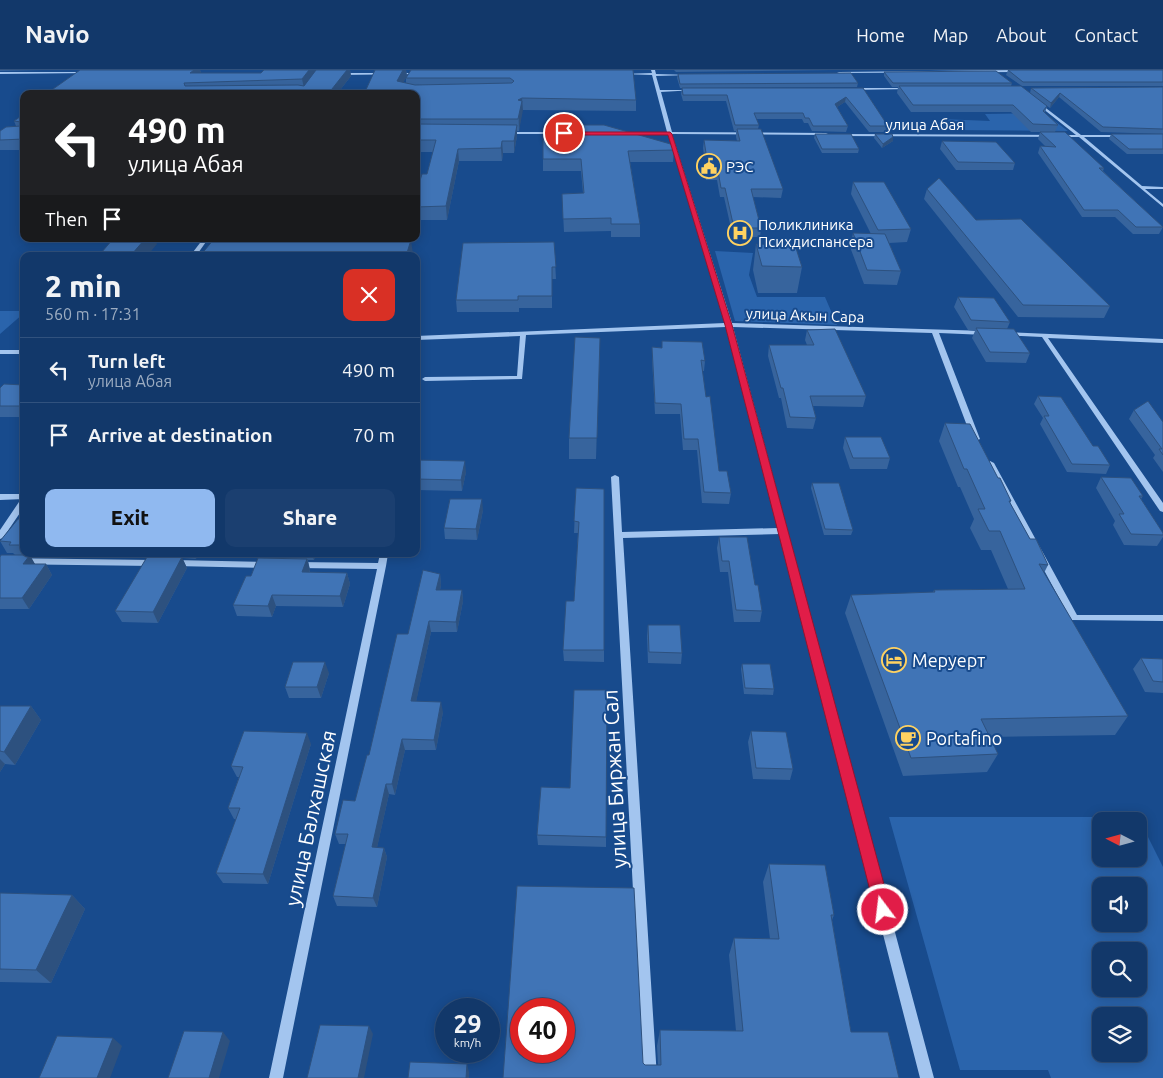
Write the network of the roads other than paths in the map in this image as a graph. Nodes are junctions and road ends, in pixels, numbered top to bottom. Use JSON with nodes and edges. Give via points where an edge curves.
{"nodes":[{"id":1,"x":39,"y":70,"type":"edge"},
{"id":2,"x":68,"y":70,"type":"edge"},
{"id":3,"x":995,"y":70,"type":"edge"},
{"id":4,"x":1025,"y":71,"type":"edge"},
{"id":5,"x":0,"y":73,"type":"edge"},
{"id":6,"x":34,"y":73,"type":"junction"},
{"id":7,"x":64,"y":73,"type":"junction"},
{"id":8,"x":93,"y":73,"type":"edge"},
{"id":9,"x":653,"y":73,"type":"edge"},
{"id":10,"x":834,"y":73,"type":"edge"},
{"id":11,"x":337,"y":74,"type":"edge"},
{"id":12,"x":412,"y":74,"type":"junction"},
{"id":13,"x":422,"y":74,"type":"edge"},
{"id":14,"x":616,"y":74,"type":"edge"},
{"id":15,"x":692,"y":74,"type":"edge"},
{"id":16,"x":1002,"y":76,"type":"edge"},
{"id":17,"x":407,"y":82,"type":"edge"},
{"id":18,"x":846,"y":89,"type":"edge"},
{"id":19,"x":911,"y":89,"type":"edge"},
{"id":20,"x":696,"y":90,"type":"edge"},
{"id":21,"x":658,"y":91,"type":"junction"},
{"id":22,"x":1032,"y":99,"type":"edge"},
{"id":23,"x":498,"y":133,"type":"edge"},
{"id":24,"x":574,"y":133,"type":"edge"},
{"id":25,"x":613,"y":134,"type":"edge"},
{"id":26,"x":670,"y":134,"type":"junction"},
{"id":27,"x":1080,"y":136,"type":"junction"},
{"id":28,"x":1126,"y":136,"type":"edge"},
{"id":29,"x":1141,"y":187,"type":"junction"},
{"id":30,"x":1163,"y":188,"type":"edge"},
{"id":31,"x":1163,"y":206,"type":"edge"},
{"id":32,"x":728,"y":325,"type":"junction"},
{"id":33,"x":935,"y":332,"type":"junction"},
{"id":34,"x":523,"y":334,"type":"junction"},
{"id":35,"x":1043,"y":335,"type":"junction"},
{"id":36,"x":420,"y":338,"type":"edge"},
{"id":37,"x":1163,"y":341,"type":"edge"},
{"id":38,"x":0,"y":352,"type":"edge"},
{"id":39,"x":20,"y":352,"type":"edge"},
{"id":40,"x":425,"y":379,"type":"dead end"},
{"id":41,"x":981,"y":447,"type":"edge"},
{"id":42,"x":986,"y":456,"type":"edge"},
{"id":43,"x":615,"y":477,"type":"dead end"},
{"id":44,"x":20,"y":496,"type":"edge"},
{"id":45,"x":0,"y":497,"type":"edge"},
{"id":46,"x":20,"y":507,"type":"edge"},
{"id":47,"x":1163,"y":509,"type":"edge"},
{"id":48,"x":783,"y":531,"type":"junction"},
{"id":49,"x":619,"y":535,"type":"junction"},
{"id":50,"x":0,"y":536,"type":"edge"},
{"id":51,"x":384,"y":557,"type":"edge"},
{"id":52,"x":0,"y":561,"type":"edge"},
{"id":53,"x":274,"y":565,"type":"edge"},
{"id":54,"x":284,"y":565,"type":"edge"},
{"id":55,"x":382,"y":566,"type":"junction"},
{"id":56,"x":1163,"y":618,"type":"edge"},
{"id":57,"x":276,"y":1078,"type":"edge"},
{"id":58,"x":650,"y":1078,"type":"edge"},
{"id":59,"x":927,"y":1078,"type":"edge"}],
"edges":[{"from":1,"to":6,"type":"street"},
{"from":2,"to":7,"type":"street"},
{"from":3,"to":4,"type":"street"},
{"from":3,"to":10,"type":"street"},
{"from":3,"to":16,"type":"street"},
{"from":5,"to":6,"type":"street"},
{"from":6,"to":7,"type":"street"},
{"from":7,"to":8,"type":"street"},
{"from":9,"to":14,"type":"street"},
{"from":9,"to":15,"type":"street"},
{"from":9,"to":21,"type":"street"},
{"from":11,"to":12,"type":"street"},
{"from":12,"to":13,"type":"street"},
{"from":12,"to":17,"type":"street"},
{"from":18,"to":19,"type":"street"},
{"from":20,"to":21,"type":"street"},
{"from":21,"to":26,"type":"street"},
{"from":22,"to":27,"type":"street"},
{"from":23,"to":24,"type":"street"},
{"from":25,"to":26,"type":"street","name":"улица Абая"},
{"from":26,"to":27,"type":"street","name":"улица Абая"},
{"from":26,"to":32,"type":"street"},
{"from":27,"to":28,"type":"street","name":"улица Абая"},
{"from":27,"to":29,"type":"street"},
{"from":29,"to":30,"type":"street"},
{"from":29,"to":31,"type":"street"},
{"from":32,"to":33,"type":"street","name":"улица Акын Сара"},
{"from":32,"to":34,"type":"street","name":"улица Акын Сара"},
{"from":32,"to":48,"type":"street"},
{"from":33,"to":35,"type":"street","name":"улица Акын Сара"},
{"from":33,"to":41,"type":"street"},
{"from":34,"to":36,"type":"street","name":"улица Акын Сара"},
{"from":34,"to":40,"type":"street","via":[[520,378]]},
{"from":35,"to":37,"type":"street","name":"улица Акын Сара"},
{"from":35,"to":47,"type":"street"},
{"from":38,"to":39,"type":"street"},
{"from":42,"to":56,"type":"street","via":[[1074,618]]},
{"from":43,"to":49,"type":"street","name":"улица Биржан Сал"},
{"from":44,"to":45,"type":"street"},
{"from":46,"to":50,"type":"street"},
{"from":48,"to":49,"type":"street"},
{"from":48,"to":59,"type":"street"},
{"from":49,"to":58,"type":"street","name":"улица Биржан Сал"},
{"from":51,"to":55,"type":"street","name":"улица Балхашская"},
{"from":52,"to":53,"type":"street"},
{"from":54,"to":55,"type":"street"},
{"from":55,"to":57,"type":"street","name":"улица Балхашская"}]}
